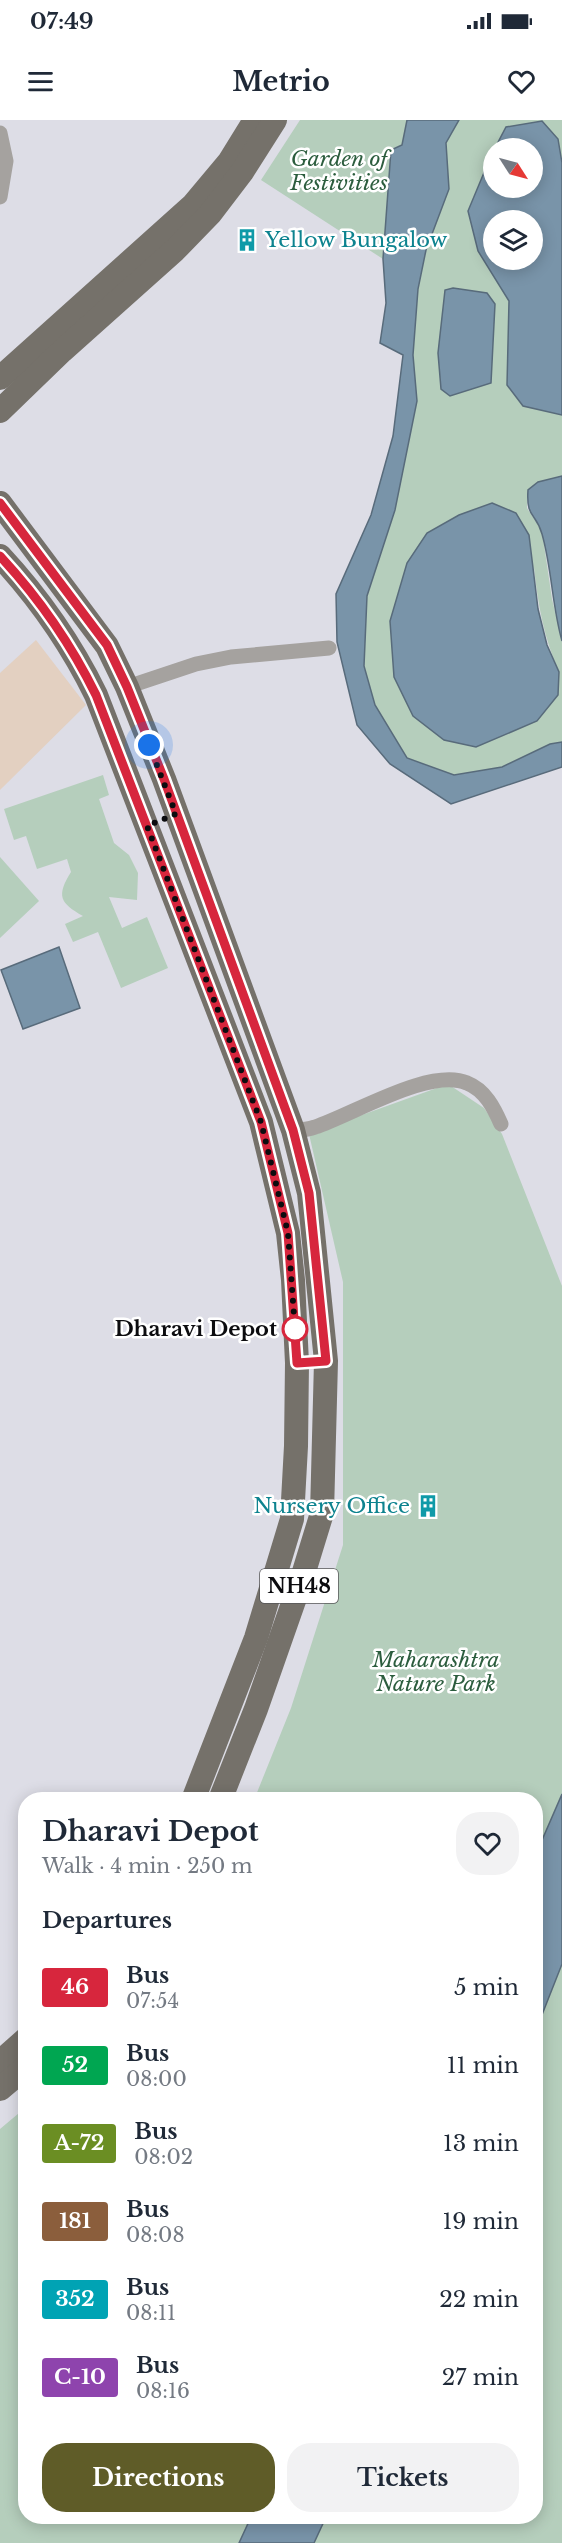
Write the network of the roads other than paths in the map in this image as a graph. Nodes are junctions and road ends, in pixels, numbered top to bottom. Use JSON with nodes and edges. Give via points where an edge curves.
{"nodes":[{"id":1,"x":255,"y":120,"type":"edge"},
{"id":2,"x":275,"y":120,"type":"edge"},
{"id":3,"x":0,"y":133,"type":"edge"},
{"id":4,"x":3,"y":158,"type":"edge"},
{"id":5,"x":0,"y":197,"type":"edge"},
{"id":6,"x":0,"y":378,"type":"edge"},
{"id":7,"x":0,"y":411,"type":"edge"},
{"id":8,"x":0,"y":503,"type":"edge"},
{"id":9,"x":0,"y":556,"type":"edge"},
{"id":10,"x":329,"y":648,"type":"dead end"},
{"id":11,"x":127,"y":687,"type":"junction"},
{"id":12,"x":176,"y":814,"type":"junction"},
{"id":13,"x":147,"y":826,"type":"junction"},
{"id":14,"x":202,"y":885,"type":"junction"},
{"id":15,"x":173,"y":894,"type":"junction"},
{"id":16,"x":501,"y":1125,"type":"dead end"},
{"id":17,"x":293,"y":1130,"type":"junction"},
{"id":18,"x":196,"y":1792,"type":"edge"},
{"id":19,"x":223,"y":1792,"type":"edge"},
{"id":20,"x":18,"y":2046,"type":"edge"},
{"id":21,"x":0,"y":2062,"type":"edge"},
{"id":22,"x":18,"y":2074,"type":"edge"},
{"id":23,"x":0,"y":2089,"type":"edge"}],
"edges":[{"from":1,"to":6,"type":"main road","via":[[229,162],[193,205]]},
{"from":2,"to":7,"type":"main road","via":[[210,214]]},
{"from":3,"to":4,"type":"street"},
{"from":4,"to":5,"type":"street"},
{"from":8,"to":11,"type":"main road","via":[[107,645]]},
{"from":9,"to":13,"type":"main road","via":[[25,583],[74,652],[96,695]]},
{"from":10,"to":11,"type":"street","via":[[231,657]]},
{"from":11,"to":12,"type":"main road"},
{"from":12,"to":13,"type":"main road"},
{"from":12,"to":14,"type":"main road"},
{"from":13,"to":15,"type":"main road"},
{"from":14,"to":15,"type":"main road"},
{"from":14,"to":17,"type":"main road"},
{"from":15,"to":18,"type":"main road","via":[[261,1122],[288,1233],[297,1363],[292,1519],[256,1638]]},
{"from":16,"to":17,"type":"street","via":[[480,1091],[449,1078],[426,1082],[313,1128]]},
{"from":17,"to":19,"type":"main road","number":"NH48","via":[[309,1193],[326,1361],[322,1513],[256,1709]]},
{"from":20,"to":21,"type":"main road"},
{"from":22,"to":23,"type":"main road"}]}
